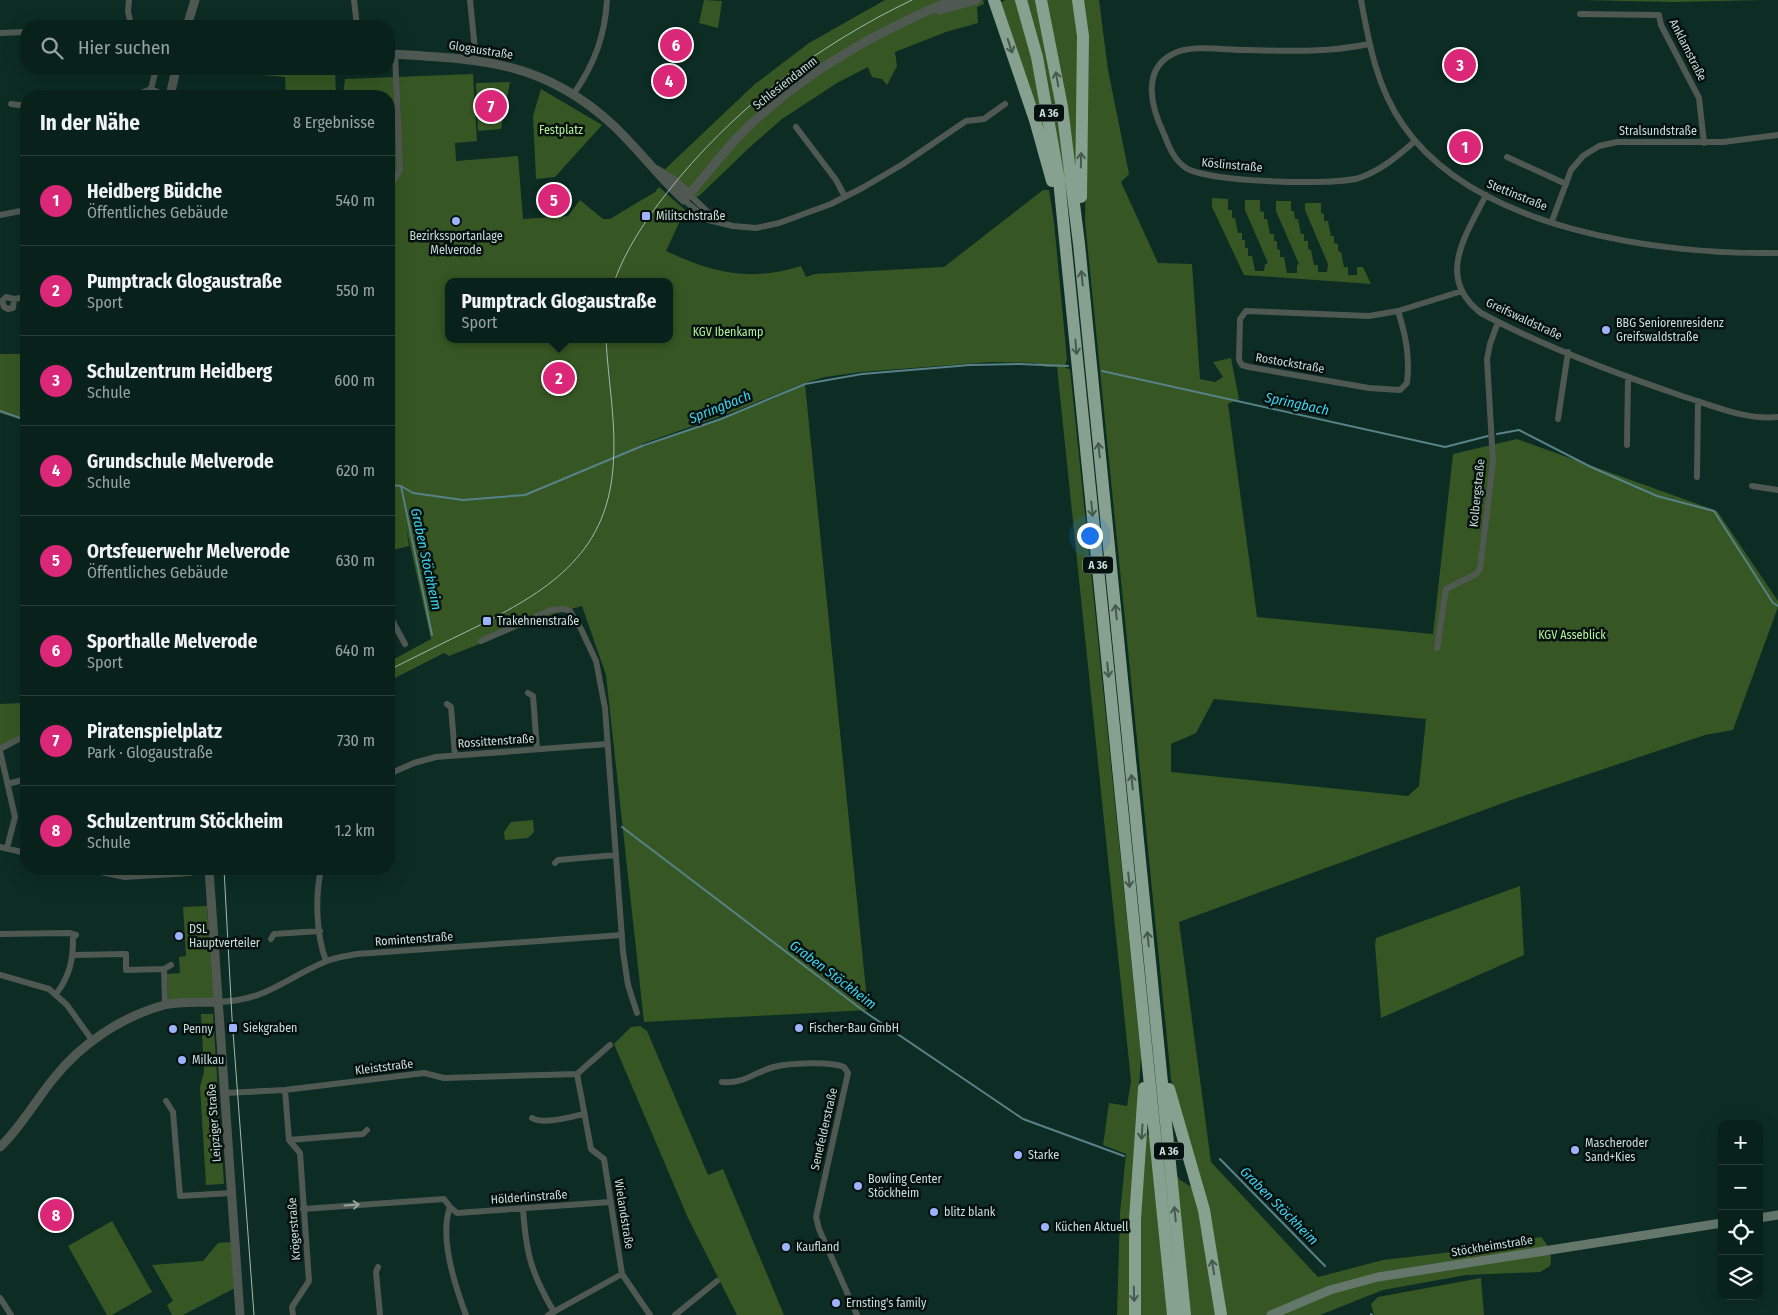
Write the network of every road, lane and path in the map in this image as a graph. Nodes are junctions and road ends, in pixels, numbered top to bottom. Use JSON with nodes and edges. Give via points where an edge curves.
{"nodes":[{"id":1,"x":129,"y":0,"type":"edge"},
{"id":2,"x":195,"y":0,"type":"edge"},
{"id":3,"x":354,"y":0,"type":"edge"},
{"id":4,"x":470,"y":0,"type":"edge"},
{"id":5,"x":607,"y":0,"type":"edge"},
{"id":6,"x":953,"y":0,"type":"edge"},
{"id":7,"x":976,"y":0,"type":"edge"},
{"id":8,"x":994,"y":0,"type":"edge"},
{"id":9,"x":1021,"y":0,"type":"edge"},
{"id":10,"x":1041,"y":0,"type":"edge"},
{"id":11,"x":1078,"y":0,"type":"edge"},
{"id":12,"x":1361,"y":0,"type":"edge"},
{"id":13,"x":923,"y":13,"type":"junction"},
{"id":14,"x":1580,"y":14,"type":"dead end"},
{"id":15,"x":130,"y":20,"type":"edge"},
{"id":16,"x":189,"y":20,"type":"edge"},
{"id":17,"x":356,"y":20,"type":"edge"},
{"id":18,"x":20,"y":32,"type":"edge"},
{"id":19,"x":0,"y":34,"type":"edge"},
{"id":20,"x":1369,"y":44,"type":"junction"},
{"id":21,"x":395,"y":54,"type":"edge"},
{"id":22,"x":476,"y":60,"type":"junction"},
{"id":23,"x":154,"y":75,"type":"edge"},
{"id":24,"x":174,"y":75,"type":"edge"},
{"id":25,"x":393,"y":75,"type":"edge"},
{"id":26,"x":151,"y":89,"type":"edge"},
{"id":27,"x":170,"y":90,"type":"edge"},
{"id":28,"x":394,"y":90,"type":"edge"},
{"id":29,"x":573,"y":95,"type":"junction"},
{"id":30,"x":395,"y":98,"type":"edge"},
{"id":31,"x":11,"y":104,"type":"dead end"},
{"id":32,"x":1005,"y":104,"type":"dead end"},
{"id":33,"x":20,"y":105,"type":"edge"},
{"id":34,"x":796,"y":127,"type":"dead end"},
{"id":35,"x":1778,"y":135,"type":"edge"},
{"id":36,"x":1415,"y":141,"type":"junction"},
{"id":37,"x":1704,"y":143,"type":"junction"},
{"id":38,"x":1507,"y":157,"type":"dead end"},
{"id":39,"x":395,"y":178,"type":"edge"},
{"id":40,"x":1566,"y":184,"type":"junction"},
{"id":41,"x":1486,"y":195,"type":"junction"},
{"id":42,"x":687,"y":197,"type":"junction"},
{"id":43,"x":845,"y":197,"type":"junction"},
{"id":44,"x":20,"y":211,"type":"edge"},
{"id":45,"x":0,"y":215,"type":"edge"},
{"id":46,"x":1552,"y":221,"type":"junction"},
{"id":47,"x":1064,"y":229,"type":"junction"},
{"id":48,"x":1079,"y":244,"type":"junction"},
{"id":49,"x":1778,"y":252,"type":"edge"},
{"id":50,"x":1462,"y":291,"type":"junction"},
{"id":51,"x":20,"y":298,"type":"edge"},
{"id":52,"x":14,"y":299,"type":"dead end"},
{"id":53,"x":1398,"y":311,"type":"junction"},
{"id":54,"x":1498,"y":322,"type":"junction"},
{"id":55,"x":1568,"y":352,"type":"junction"},
{"id":56,"x":1628,"y":377,"type":"junction"},
{"id":57,"x":1698,"y":401,"type":"junction"},
{"id":58,"x":1778,"y":417,"type":"edge"},
{"id":59,"x":1558,"y":419,"type":"dead end"},
{"id":60,"x":1627,"y":446,"type":"dead end"},
{"id":61,"x":1696,"y":477,"type":"dead end"},
{"id":62,"x":1752,"y":486,"type":"dead end"},
{"id":63,"x":1778,"y":490,"type":"edge"},
{"id":64,"x":395,"y":628,"type":"edge"},
{"id":65,"x":481,"y":641,"type":"dead end"},
{"id":66,"x":404,"y":644,"type":"dead end"},
{"id":67,"x":1438,"y":648,"type":"dead end"},
{"id":68,"x":528,"y":693,"type":"dead end"},
{"id":69,"x":447,"y":704,"type":"dead end"},
{"id":70,"x":20,"y":738,"type":"edge"},
{"id":71,"x":607,"y":744,"type":"junction"},
{"id":72,"x":537,"y":749,"type":"junction"},
{"id":73,"x":0,"y":750,"type":"edge"},
{"id":74,"x":455,"y":755,"type":"junction"},
{"id":75,"x":395,"y":771,"type":"edge"},
{"id":76,"x":20,"y":781,"type":"edge"},
{"id":77,"x":8,"y":784,"type":"junction"},
{"id":78,"x":4,"y":848,"type":"edge"},
{"id":79,"x":20,"y":852,"type":"edge"},
{"id":80,"x":616,"y":855,"type":"junction"},
{"id":81,"x":555,"y":863,"type":"dead end"},
{"id":82,"x":119,"y":875,"type":"edge"},
{"id":83,"x":158,"y":875,"type":"edge"},
{"id":84,"x":209,"y":875,"type":"edge"},
{"id":85,"x":320,"y":875,"type":"edge"},
{"id":86,"x":320,"y":931,"type":"junction"},
{"id":87,"x":0,"y":934,"type":"edge"},
{"id":88,"x":622,"y":935,"type":"junction"},
{"id":89,"x":270,"y":939,"type":"dead end"},
{"id":90,"x":73,"y":955,"type":"junction"},
{"id":91,"x":326,"y":961,"type":"junction"},
{"id":92,"x":171,"y":965,"type":"dead end"},
{"id":93,"x":164,"y":969,"type":"junction"},
{"id":94,"x":0,"y":975,"type":"edge"},
{"id":95,"x":1153,"y":988,"type":"junction"},
{"id":96,"x":56,"y":994,"type":"junction"},
{"id":97,"x":217,"y":1002,"type":"junction"},
{"id":98,"x":165,"y":1005,"type":"junction"},
{"id":99,"x":637,"y":1012,"type":"dead end"},
{"id":100,"x":92,"y":1040,"type":"junction"},
{"id":101,"x":610,"y":1045,"type":"dead end"},
{"id":102,"x":1146,"y":1048,"type":"junction"},
{"id":103,"x":577,"y":1074,"type":"junction"},
{"id":104,"x":722,"y":1082,"type":"dead end"},
{"id":105,"x":285,"y":1090,"type":"junction"},
{"id":106,"x":225,"y":1093,"type":"junction"},
{"id":107,"x":166,"y":1101,"type":"dead end"},
{"id":108,"x":584,"y":1114,"type":"junction"},
{"id":109,"x":532,"y":1118,"type":"dead end"},
{"id":110,"x":367,"y":1130,"type":"dead end"},
{"id":111,"x":289,"y":1140,"type":"junction"},
{"id":112,"x":0,"y":1147,"type":"edge"},
{"id":113,"x":232,"y":1194,"type":"junction"},
{"id":114,"x":611,"y":1202,"type":"junction"},
{"id":115,"x":450,"y":1207,"type":"junction"},
{"id":116,"x":303,"y":1209,"type":"junction"},
{"id":117,"x":523,"y":1209,"type":"junction"},
{"id":118,"x":1778,"y":1215,"type":"edge"},
{"id":119,"x":1763,"y":1217,"type":"edge"},
{"id":120,"x":1718,"y":1224,"type":"edge"},
{"id":121,"x":378,"y":1268,"type":"dead end"},
{"id":122,"x":622,"y":1274,"type":"junction"},
{"id":123,"x":716,"y":1281,"type":"dead end"},
{"id":124,"x":0,"y":1298,"type":"edge"},
{"id":125,"x":551,"y":1313,"type":"edge"},
{"id":126,"x":11,"y":1315,"type":"edge"},
{"id":127,"x":240,"y":1315,"type":"edge"},
{"id":128,"x":293,"y":1315,"type":"edge"},
{"id":129,"x":380,"y":1315,"type":"edge"},
{"id":130,"x":466,"y":1315,"type":"edge"},
{"id":131,"x":650,"y":1315,"type":"edge"},
{"id":132,"x":675,"y":1315,"type":"edge"},
{"id":133,"x":857,"y":1315,"type":"edge"},
{"id":134,"x":1135,"y":1315,"type":"edge"},
{"id":135,"x":1173,"y":1315,"type":"edge"},
{"id":136,"x":1185,"y":1315,"type":"edge"},
{"id":137,"x":1221,"y":1315,"type":"edge"},
{"id":138,"x":1271,"y":1315,"type":"edge"}],
"edges":[{"from":1,"to":15,"type":"street"},
{"from":2,"to":16,"type":"street"},
{"from":3,"to":17,"type":"street"},
{"from":4,"to":22,"type":"street"},
{"from":5,"to":29,"type":"street","via":[[600,46]]},
{"from":6,"to":13,"type":"street","name":"Schlesiendamm"},
{"from":7,"to":13,"type":"street","name":"Schlesiendamm"},
{"from":8,"to":47,"type":"highway","one_way":true,"via":[[1047,160]]},
{"from":9,"to":47,"type":"highway","number":"A 36","via":[[1049,110]]},
{"from":48,"to":10,"type":"highway","number":"A 36","one_way":true,"via":[[1062,107]]},
{"from":48,"to":11,"type":"highway","one_way":true,"via":[[1083,36]]},
{"from":12,"to":20,"type":"street","name":"Stettinstraße"},
{"from":13,"to":42,"type":"street","name":"Schlesiendamm","via":[[886,30],[793,90],[738,138]]},
{"from":14,"to":37,"type":"street","name":"Anklamstraße","via":[[1659,14],[1661,25],[1699,98]]},
{"from":18,"to":19,"type":"street"},
{"from":20,"to":36,"type":"street","name":"Stettinstraße","via":[[1385,94]]},
{"from":20,"to":36,"type":"street","name":"Köslinstraße","via":[[1325,51],[1181,51],[1160,65],[1153,80],[1152,104],[1175,158],[1186,168],[1205,176],[1315,182],[1349,180],[1387,164]]},
{"from":21,"to":22,"type":"street","name":"Glogaustraße"},
{"from":22,"to":29,"type":"street","name":"Glogaustraße","via":[[532,73]]},
{"from":23,"to":26,"type":"street"},
{"from":24,"to":27,"type":"street"},
{"from":25,"to":28,"type":"street"},
{"from":29,"to":42,"type":"street","name":"Glogaustraße","via":[[614,127],[655,169],[673,180]]},
{"from":30,"to":39,"type":"street","via":[[400,170]]},
{"from":31,"to":33,"type":"street"},
{"from":32,"to":43,"type":"street","via":[[984,119],[966,121],[903,164]]},
{"from":34,"to":43,"type":"street"},
{"from":35,"to":37,"type":"street","name":"Stralsundstraße"},
{"from":36,"to":41,"type":"street","name":"Stettinstraße","via":[[1444,169]]},
{"from":37,"to":40,"type":"street","name":"Stralsundstraße","via":[[1617,142],[1599,146],[1576,162]]},
{"from":38,"to":40,"type":"street"},
{"from":40,"to":46,"type":"street","name":"Stralsundstraße"},
{"from":41,"to":46,"type":"street","name":"Stettinstraße"},
{"from":41,"to":50,"type":"street","name":"Greifswaldstraße","via":[[1458,256],[1457,278]]},
{"from":42,"to":43,"type":"street","via":[[716,220],[740,228],[763,227]]},
{"from":44,"to":45,"type":"street"},
{"from":46,"to":49,"type":"street","name":"Stettinstraße","via":[[1592,234],[1662,247],[1717,252]]},
{"from":47,"to":102,"type":"highway","number":"A 36","one_way":true},
{"from":95,"to":48,"type":"highway","number":"A 36","one_way":true},
{"from":50,"to":53,"type":"street","name":"Rostockstraße"},
{"from":50,"to":54,"type":"street","name":"Greifswaldstraße","via":[[1475,308]]},
{"from":51,"to":52,"type":"street"},
{"from":53,"to":53,"type":"street","name":"Rostockstraße","via":[[1369,316],[1246,311],[1240,319],[1239,360],[1249,367],[1369,388],[1400,390],[1407,383],[1409,361]]},
{"from":54,"to":55,"type":"street","name":"Greifswaldstraße"},
{"from":54,"to":67,"type":"street","name":"Kolbergstraße","via":[[1487,359],[1493,462],[1480,569],[1446,589]]},
{"from":55,"to":56,"type":"street","name":"Greifswaldstraße"},
{"from":55,"to":59,"type":"street","name":"Greifswaldstraße"},
{"from":56,"to":57,"type":"street","name":"Greifswaldstraße"},
{"from":56,"to":60,"type":"street"},
{"from":57,"to":58,"type":"street","name":"Greifswaldstraße","via":[[1741,415]]},
{"from":57,"to":61,"type":"street"},
{"from":62,"to":63,"type":"street"},
{"from":64,"to":66,"type":"street"},
{"from":65,"to":71,"type":"street","via":[[551,610],[570,611],[596,661]]},
{"from":68,"to":72,"type":"street","via":[[533,696]]},
{"from":69,"to":74,"type":"street","via":[[451,707]]},
{"from":70,"to":73,"type":"street"},
{"from":71,"to":72,"type":"street","name":"Rossittenstraße"},
{"from":71,"to":80,"type":"street"},
{"from":72,"to":74,"type":"street","name":"Rossittenstraße"},
{"from":73,"to":77,"type":"street"},
{"from":74,"to":75,"type":"street","name":"Rossittenstraße","via":[[424,760]]},
{"from":76,"to":77,"type":"street"},
{"from":77,"to":78,"type":"street","via":[[15,817]]},
{"from":78,"to":79,"type":"street"},
{"from":80,"to":81,"type":"street","via":[[558,860]]},
{"from":80,"to":88,"type":"street"},
{"from":82,"to":83,"type":"street"},
{"from":84,"to":97,"type":"street","name":"Leipziger Straße"},
{"from":85,"to":86,"type":"street"},
{"from":86,"to":89,"type":"street","via":[[274,934]]},
{"from":86,"to":91,"type":"street"},
{"from":87,"to":90,"type":"street","via":[[76,935],[73,938]]},
{"from":88,"to":91,"type":"street","name":"Romintenstraße","via":[[357,954]]},
{"from":88,"to":99,"type":"street","via":[[628,985]]},
{"from":90,"to":93,"type":"street","via":[[126,954],[126,970]]},
{"from":90,"to":96,"type":"street","via":[[67,979]]},
{"from":91,"to":97,"type":"street","name":"Romintenstraße","via":[[273,990]]},
{"from":92,"to":93,"type":"street"},
{"from":93,"to":98,"type":"street"},
{"from":94,"to":96,"type":"street","via":[[43,986]]},
{"from":136,"to":95,"type":"highway","number":"A 36","one_way":true},
{"from":137,"to":95,"type":"highway","one_way":true,"via":[[1204,1210],[1170,1093]]},
{"from":96,"to":100,"type":"street"},
{"from":97,"to":98,"type":"street"},
{"from":97,"to":106,"type":"street","name":"Leipziger Straße"},
{"from":98,"to":100,"type":"street","via":[[126,1020]]},
{"from":100,"to":112,"type":"street","via":[[55,1076],[25,1120]]},
{"from":101,"to":103,"type":"street"},
{"from":102,"to":134,"type":"highway","one_way":true,"via":[[1135,1219]]},
{"from":102,"to":135,"type":"highway","number":"A 36"},
{"from":103,"to":105,"type":"street","name":"Kleiststraße","via":[[444,1078],[424,1073]]},
{"from":103,"to":108,"type":"street","name":"Wielandstraße"},
{"from":104,"to":133,"type":"street","name":"Senefelderstraße","via":[[736,1083],[774,1067],[831,1063],[844,1067],[848,1073],[816,1217]]},
{"from":105,"to":106,"type":"street","name":"Kleiststraße"},
{"from":105,"to":111,"type":"street","name":"Krögerstraße"},
{"from":106,"to":113,"type":"street","name":"Leipziger Straße"},
{"from":107,"to":113,"type":"street","via":[[173,1112],[180,1196]]},
{"from":108,"to":109,"type":"street","via":[[537,1121]]},
{"from":108,"to":114,"type":"street","name":"Wielandstraße","via":[[592,1148],[604,1159]]},
{"from":110,"to":111,"type":"street","via":[[363,1134]]},
{"from":111,"to":116,"type":"street","name":"Krögerstraße","via":[[300,1154]]},
{"from":113,"to":127,"type":"street","name":"Leipziger Straße"},
{"from":114,"to":117,"type":"street","name":"Hölderlinstraße"},
{"from":114,"to":122,"type":"street","name":"Wielandstraße"},
{"from":116,"to":115,"type":"street","one_way":true,"via":[[444,1199]]},
{"from":115,"to":117,"type":"street","name":"Hölderlinstraße","via":[[457,1213]]},
{"from":115,"to":130,"type":"street","via":[[446,1216],[450,1256]]},
{"from":116,"to":128,"type":"street","name":"Krögerstraße","via":[[309,1281],[292,1307]]},
{"from":117,"to":125,"type":"street","via":[[531,1268]]},
{"from":118,"to":119,"type":"main road"},
{"from":120,"to":138,"type":"main road","name":"Stöckheimstraße","via":[[1378,1277],[1330,1290]]},
{"from":121,"to":129,"type":"street"},
{"from":122,"to":125,"type":"street"},
{"from":122,"to":131,"type":"street","name":"Wielandstraße"},
{"from":123,"to":132,"type":"street"},
{"from":124,"to":126,"type":"street"}]}
